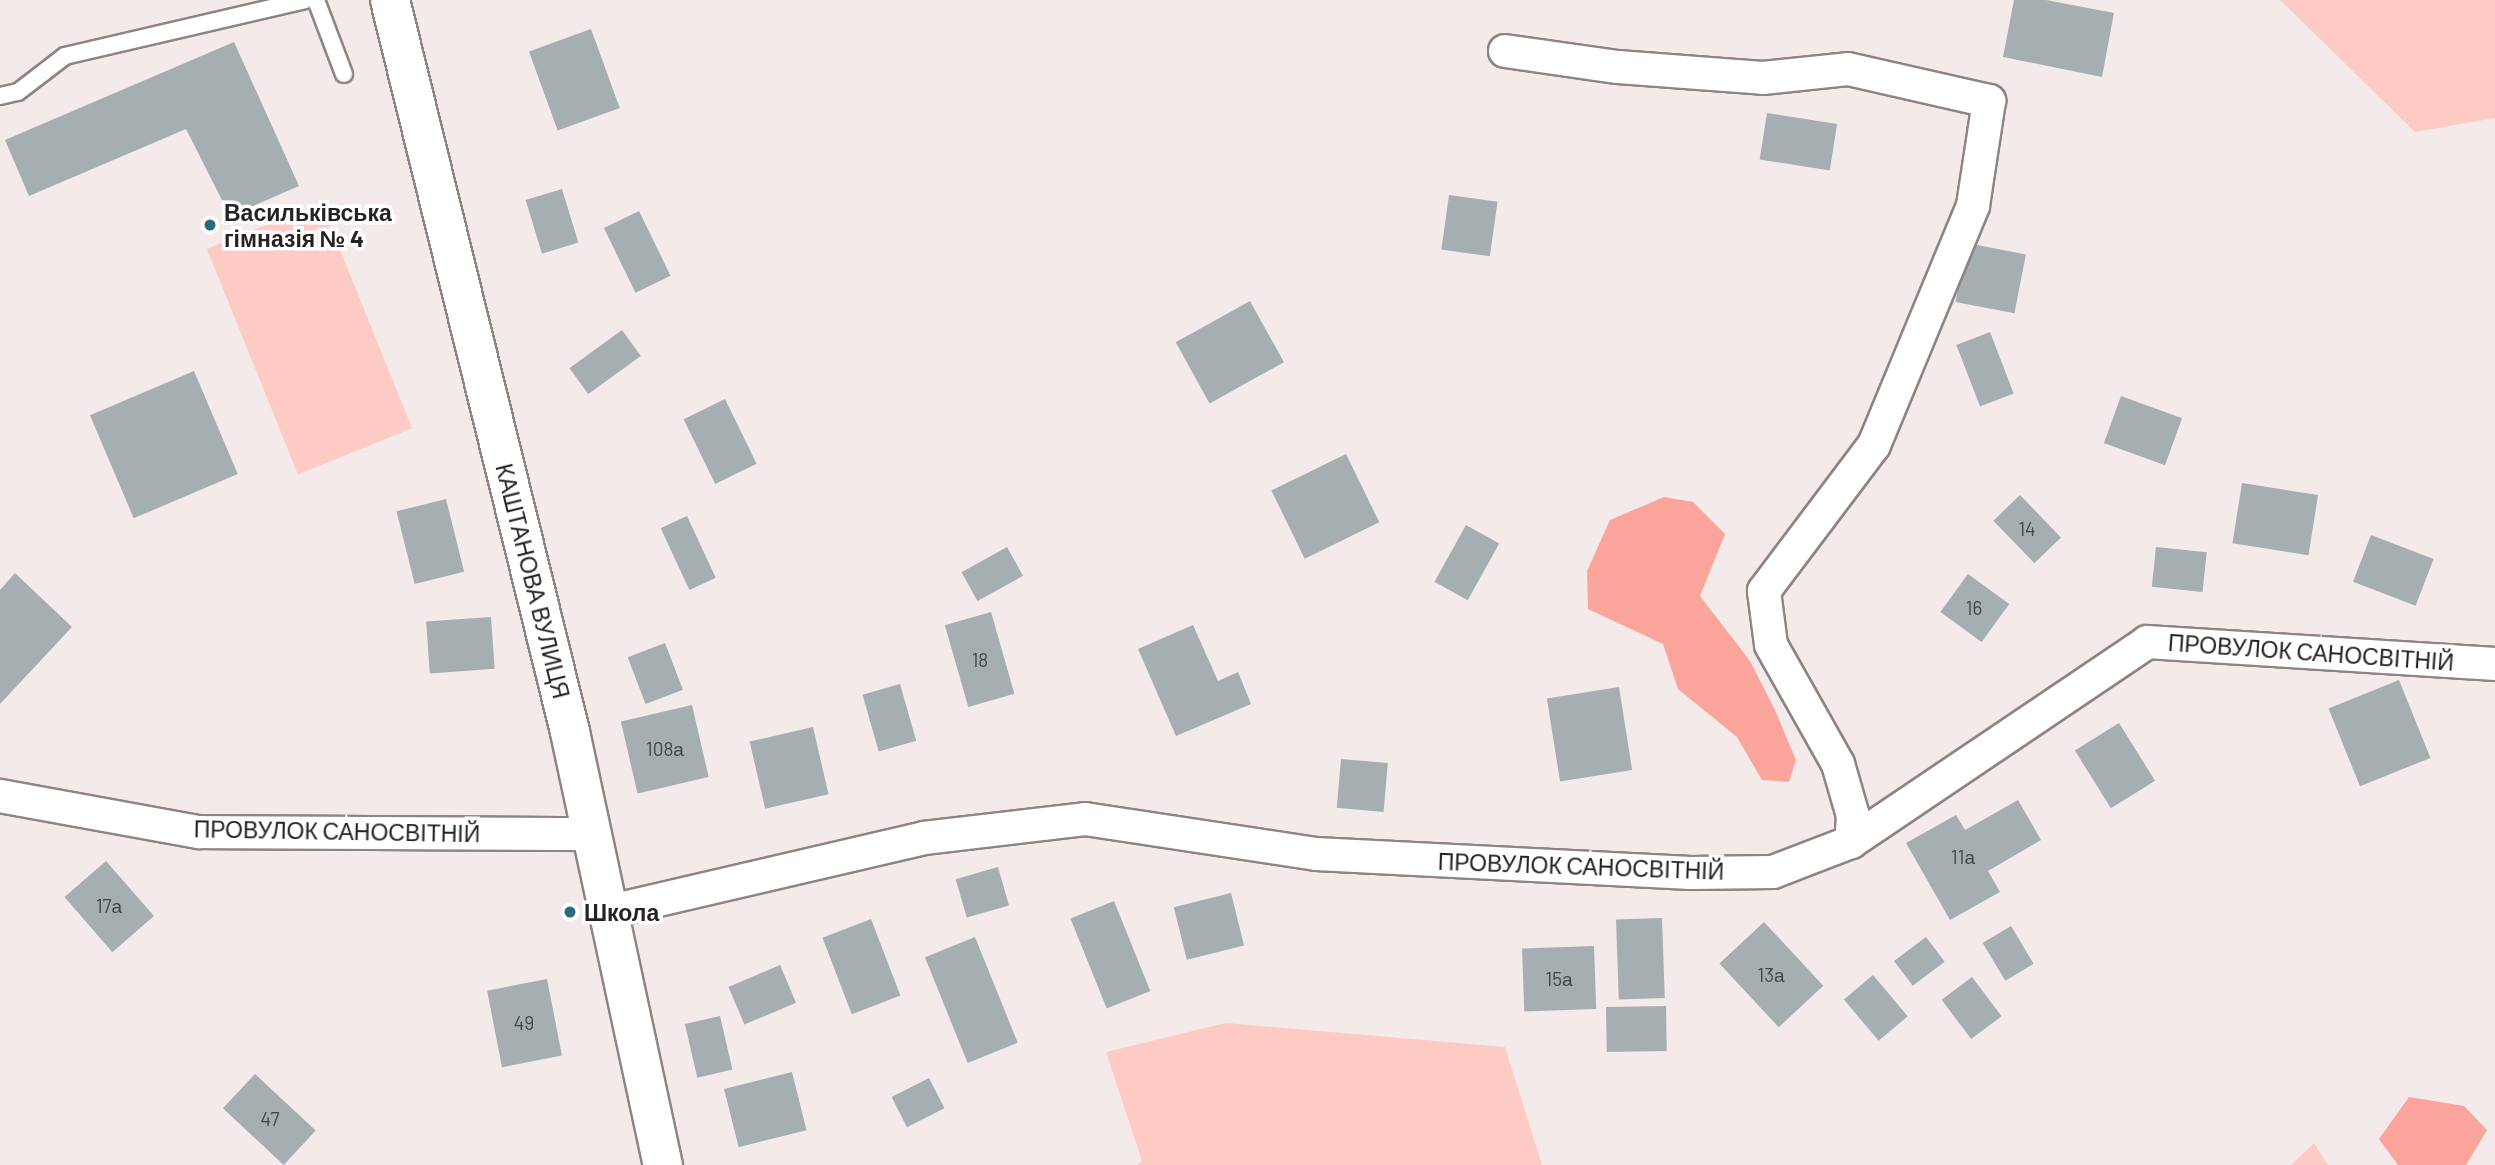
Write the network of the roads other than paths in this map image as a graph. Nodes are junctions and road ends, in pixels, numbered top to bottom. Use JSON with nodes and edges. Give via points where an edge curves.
{"nodes":[{"id":1,"x":305,"y":0,"type":"edge"},
{"id":2,"x":316,"y":0,"type":"edge"},
{"id":3,"x":390,"y":0,"type":"edge"},
{"id":4,"x":1505,"y":51,"type":"dead end"},
{"id":5,"x":344,"y":74,"type":"dead end"},
{"id":6,"x":0,"y":96,"type":"edge"},
{"id":7,"x":2495,"y":664,"type":"edge"},
{"id":8,"x":0,"y":796,"type":"edge"},
{"id":9,"x":593,"y":834,"type":"junction"},
{"id":10,"x":1851,"y":842,"type":"junction"},
{"id":11,"x":611,"y":911,"type":"junction"},
{"id":12,"x":663,"y":1165,"type":"edge"}],
"edges":[{"from":1,"to":6,"type":"lane","via":[[65,56],[18,92]]},
{"from":2,"to":5,"type":"lane"},
{"from":3,"to":9,"type":"street","name":"КАШТАНОВА ВУЛИЦЯ"},
{"from":4,"to":10,"type":"street","via":[[1618,67],[1763,78],[1848,68],[1990,101],[1973,206],[1874,445],[1763,591],[1771,645],[1838,764],[1853,816]]},
{"from":7,"to":10,"type":"street","name":"ПРОВУЛОК САНОСВІТНІЙ","via":[[2147,642]]},
{"from":8,"to":9,"type":"street","name":"ПРОВУЛОК САНОСВІТНІЙ","via":[[199,832]]},
{"from":9,"to":11,"type":"street","name":"КАШТАНОВА ВУЛИЦЯ"},
{"from":10,"to":11,"type":"street","name":"ПРОВУЛОК САНОСВІТНІЙ","via":[[1773,872],[1690,873],[1316,854],[1085,819],[924,838]]},
{"from":11,"to":12,"type":"street","name":"КАШТАНОВА ВУЛИЦЯ"}]}
